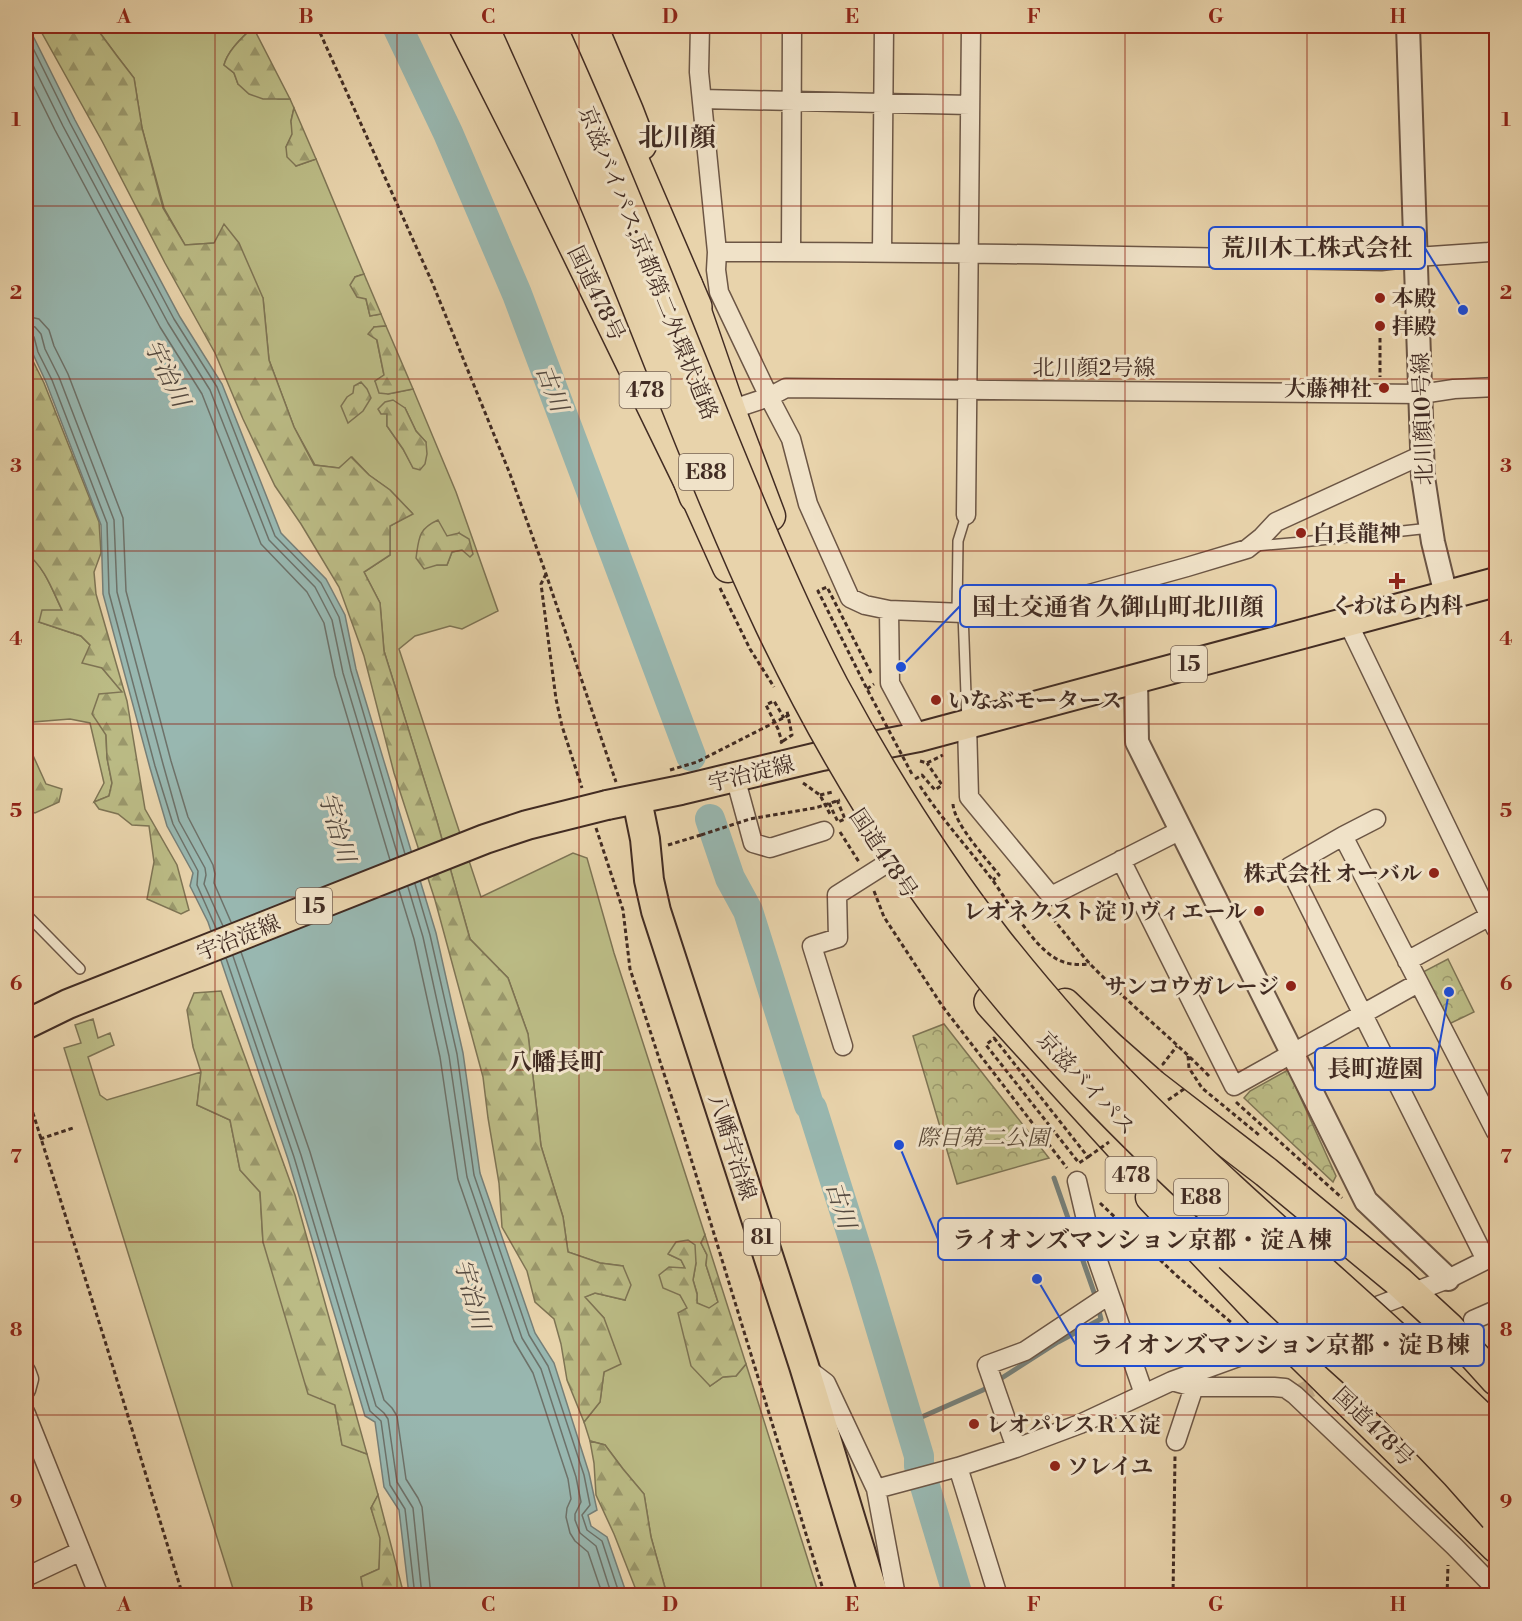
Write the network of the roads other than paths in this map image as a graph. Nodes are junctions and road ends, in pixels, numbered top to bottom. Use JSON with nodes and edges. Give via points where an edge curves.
{"nodes":[{"id":1,"x":464,"y":26,"type":"edge"},
{"id":2,"x":495,"y":26,"type":"edge"},
{"id":3,"x":519,"y":26,"type":"edge"},
{"id":4,"x":549,"y":26,"type":"edge"},
{"id":5,"x":571,"y":26,"type":"edge"},
{"id":6,"x":592,"y":26,"type":"edge"},
{"id":7,"x":700,"y":26,"type":"edge"},
{"id":8,"x":792,"y":26,"type":"edge"},
{"id":9,"x":884,"y":26,"type":"edge"},
{"id":10,"x":971,"y":26,"type":"edge"},
{"id":11,"x":1408,"y":26,"type":"edge"},
{"id":12,"x":702,"y":99,"type":"junction"},
{"id":13,"x":791,"y":101,"type":"junction"},
{"id":14,"x":884,"y":103,"type":"junction"},
{"id":15,"x":970,"y":105,"type":"junction"},
{"id":16,"x":1497,"y":250,"type":"edge"},
{"id":17,"x":717,"y":252,"type":"junction"},
{"id":18,"x":791,"y":252,"type":"junction"},
{"id":19,"x":882,"y":252,"type":"junction"},
{"id":20,"x":969,"y":255,"type":"junction"},
{"id":21,"x":1416,"y":256,"type":"junction"},
{"id":22,"x":695,"y":307,"type":"junction"},
{"id":23,"x":1497,"y":387,"type":"edge"},
{"id":24,"x":967,"y":391,"type":"junction"},
{"id":25,"x":1421,"y":394,"type":"junction"},
{"id":26,"x":769,"y":397,"type":"junction"},
{"id":27,"x":730,"y":410,"type":"junction"},
{"id":28,"x":1422,"y":455,"type":"junction"},
{"id":29,"x":696,"y":496,"type":"junction"},
{"id":30,"x":966,"y":515,"type":"joint"},
{"id":31,"x":1431,"y":528,"type":"junction"},
{"id":32,"x":1249,"y":547,"type":"junction"},
{"id":33,"x":1497,"y":582,"type":"edge"},
{"id":34,"x":1446,"y":595,"type":"junction"},
{"id":35,"x":889,"y":610,"type":"junction"},
{"id":36,"x":960,"y":613,"type":"junction"},
{"id":37,"x":1347,"y":621,"type":"junction"},
{"id":38,"x":1136,"y":678,"type":"junction"},
{"id":39,"x":967,"y":724,"type":"junction"},
{"id":40,"x":882,"y":745,"type":"junction"},
{"id":41,"x":923,"y":750,"type":"junction"},
{"id":42,"x":822,"y":756,"type":"junction"},
{"id":43,"x":735,"y":777,"type":"junction"},
{"id":44,"x":637,"y":800,"type":"junction"},
{"id":45,"x":1376,"y":819,"type":"dead end"},
{"id":46,"x":1181,"y":830,"type":"junction"},
{"id":47,"x":824,"y":831,"type":"dead end"},
{"id":48,"x":1343,"y":836,"type":"junction"},
{"id":49,"x":1121,"y":860,"type":"junction"},
{"id":50,"x":878,"y":869,"type":"junction"},
{"id":51,"x":942,"y":890,"type":"junction"},
{"id":52,"x":26,"y":914,"type":"edge"},
{"id":53,"x":1493,"y":923,"type":"edge"},
{"id":54,"x":1407,"y":961,"type":"junction"},
{"id":55,"x":80,"y":969,"type":"dead end"},
{"id":56,"x":1418,"y":983,"type":"junction"},
{"id":57,"x":991,"y":1002,"type":"junction"},
{"id":58,"x":1065,"y":1004,"type":"junction"},
{"id":59,"x":1363,"y":1014,"type":"junction"},
{"id":60,"x":26,"y":1024,"type":"edge"},
{"id":61,"x":843,"y":1046,"type":"dead end"},
{"id":62,"x":1293,"y":1053,"type":"junction"},
{"id":63,"x":1497,"y":1132,"type":"edge"},
{"id":64,"x":1077,"y":1181,"type":"road end"},
{"id":65,"x":1492,"y":1258,"type":"edge"},
{"id":66,"x":1448,"y":1279,"type":"junction"},
{"id":67,"x":1412,"y":1294,"type":"junction"},
{"id":68,"x":1109,"y":1295,"type":"junction"},
{"id":69,"x":1497,"y":1310,"type":"edge"},
{"id":70,"x":1473,"y":1320,"type":"tunnel mouth"},
{"id":71,"x":1275,"y":1344,"type":"junction"},
{"id":72,"x":804,"y":1366,"type":"junction"},
{"id":73,"x":26,"y":1371,"type":"edge"},
{"id":74,"x":1497,"y":1380,"type":"edge"},
{"id":75,"x":1172,"y":1381,"type":"junction"},
{"id":76,"x":1194,"y":1387,"type":"junction"},
{"id":77,"x":26,"y":1390,"type":"edge"},
{"id":78,"x":1144,"y":1394,"type":"junction"},
{"id":79,"x":1497,"y":1403,"type":"edge"},
{"id":80,"x":26,"y":1414,"type":"edge"},
{"id":81,"x":1497,"y":1434,"type":"edge"},
{"id":82,"x":1176,"y":1441,"type":"road end"},
{"id":83,"x":1016,"y":1448,"type":"junction"},
{"id":84,"x":958,"y":1467,"type":"junction"},
{"id":85,"x":1497,"y":1471,"type":"edge"},
{"id":86,"x":876,"y":1489,"type":"junction"},
{"id":87,"x":1497,"y":1516,"type":"edge"},
{"id":88,"x":1497,"y":1546,"type":"edge"},
{"id":89,"x":81,"y":1551,"type":"junction"},
{"id":90,"x":26,"y":1577,"type":"edge"},
{"id":91,"x":1497,"y":1589,"type":"edge"},
{"id":92,"x":99,"y":1596,"type":"edge"},
{"id":93,"x":874,"y":1596,"type":"edge"},
{"id":94,"x":896,"y":1596,"type":"edge"},
{"id":95,"x":998,"y":1596,"type":"edge"}],
"edges":[{"from":1,"to":29,"type":"highway","name":"国道478号","number":"478"},
{"from":2,"to":29,"type":"highway","via":[[556,153],[649,371]]},
{"from":3,"to":51,"type":"highway","name":"京滋バイパス;京都第二外環状道路","number":"E88","bridge":true,"via":[[772,625],[808,696],[893,841]]},
{"from":4,"to":51,"type":"highway","name":"京滋バイパス;京都第二外環状道路","number":"E88","bridge":true,"via":[[632,216],[794,610],[831,685],[912,824]]},
{"from":5,"to":22,"type":"highway"},
{"from":6,"to":22,"type":"highway","via":[[628,111]]},
{"from":7,"to":12,"type":"street"},
{"from":8,"to":13,"type":"street"},
{"from":9,"to":14,"type":"street"},
{"from":10,"to":15,"type":"street"},
{"from":11,"to":21,"type":"street","name":"北川顔10号線"},
{"from":12,"to":13,"type":"street"},
{"from":12,"to":17,"type":"street"},
{"from":13,"to":14,"type":"street"},
{"from":13,"to":18,"type":"street"},
{"from":14,"to":15,"type":"street"},
{"from":14,"to":19,"type":"street"},
{"from":15,"to":20,"type":"street"},
{"from":16,"to":21,"type":"street"},
{"from":17,"to":18,"type":"street"},
{"from":17,"to":26,"type":"street","via":[[719,292]]},
{"from":18,"to":19,"type":"street"},
{"from":19,"to":20,"type":"street"},
{"from":20,"to":21,"type":"street","via":[[1381,261]]},
{"from":20,"to":24,"type":"street"},
{"from":21,"to":25,"type":"street","name":"北川顔10号線"},
{"from":22,"to":27,"type":"highway"},
{"from":23,"to":25,"type":"street","name":"北川顔2号線"},
{"from":24,"to":25,"type":"street","name":"北川顔2号線"},
{"from":24,"to":26,"type":"street","name":"北川顔2号線","via":[[786,388]]},
{"from":24,"to":30,"type":"street"},
{"from":25,"to":28,"type":"street","name":"北川顔10号線"},
{"from":26,"to":27,"type":"street","name":"北川顔2号線"},
{"from":26,"to":35,"type":"street","via":[[791,439],[808,504],[850,598]]},
{"from":27,"to":40,"type":"highway","via":[[791,568]]},
{"from":28,"to":31,"type":"street","name":"北川顔10号線"},
{"from":28,"to":32,"type":"street","via":[[1276,522]]},
{"from":29,"to":42,"type":"highway","name":"国道478号","number":"478","via":[[751,617]]},
{"from":30,"to":36,"type":"lane","via":[[958,541]]},
{"from":31,"to":32,"type":"lane"},
{"from":31,"to":34,"type":"street","name":"北川顔10号線"},
{"from":32,"to":36,"type":"street","via":[[1082,596]]},
{"from":33,"to":34,"type":"main road","name":"宇治淀線","number":"15"},
{"from":34,"to":37,"type":"main road","name":"宇治淀線","number":"15"},
{"from":35,"to":36,"type":"street"},
{"from":35,"to":41,"type":"street","via":[[890,683]]},
{"from":36,"to":39,"type":"lane"},
{"from":37,"to":38,"type":"main road","name":"宇治淀線","number":"15"},
{"from":37,"to":53,"type":"street"},
{"from":38,"to":39,"type":"main road","name":"宇治淀線","number":"15"},
{"from":38,"to":46,"type":"street","via":[[1137,742]]},
{"from":39,"to":41,"type":"main road","name":"宇治淀線","number":"15"},
{"from":39,"to":49,"type":"street","via":[[969,797],[1051,896]]},
{"from":40,"to":41,"type":"main road","name":"宇治淀線","number":"15"},
{"from":40,"to":42,"type":"main road","name":"宇治淀線","number":"15"},
{"from":40,"to":58,"type":"highway","via":[[966,880]]},
{"from":42,"to":43,"type":"main road","name":"宇治淀線","number":"15"},
{"from":42,"to":50,"type":"highway","name":"国道478号","number":"478"},
{"from":43,"to":44,"type":"main road","name":"宇治淀線","number":"15"},
{"from":43,"to":47,"type":"street","via":[[753,843],[770,848]]},
{"from":44,"to":60,"type":"main road","name":"宇治淀線","number":"15","bridge":true,"via":[[595,806],[453,851]]},
{"from":44,"to":72,"type":"main road","name":"八幡宇治線","number":"81","via":[[656,911]]},
{"from":45,"to":48,"type":"street"},
{"from":46,"to":49,"type":"street"},
{"from":46,"to":62,"type":"street"},
{"from":48,"to":54,"type":"street"},
{"from":48,"to":59,"type":"street","via":[[1289,867]]},
{"from":49,"to":62,"type":"street","via":[[1234,1086]]},
{"from":50,"to":57,"type":"highway","name":"国道478号","number":"478"},
{"from":50,"to":61,"type":"street","via":[[837,895],[838,938],[812,946]]},
{"from":51,"to":81,"type":"highway","name":"京滋バイパス","number":"E88","bridge":true,"via":[[995,940],[1040,996],[1137,1101]]},
{"from":51,"to":85,"type":"highway","name":"京滋バイパス","number":"E88","bridge":true,"via":[[975,956],[1072,1070],[1237,1231]]},
{"from":52,"to":55,"type":"lane"},
{"from":53,"to":54,"type":"street"},
{"from":54,"to":56,"type":"street"},
{"from":56,"to":59,"type":"street"},
{"from":56,"to":63,"type":"street"},
{"from":57,"to":71,"type":"highway","name":"国道478号","number":"478"},
{"from":57,"to":87,"type":"highway","bridge":true,"via":[[1143,1169],[1388,1400]]},
{"from":58,"to":67,"type":"highway","via":[[1154,1085],[1328,1222]]},
{"from":58,"to":79,"type":"highway","via":[[1146,1092],[1336,1255]]},
{"from":59,"to":62,"type":"street"},
{"from":59,"to":65,"type":"street"},
{"from":62,"to":66,"type":"street","via":[[1366,1201]]},
{"from":64,"to":68,"type":"street"},
{"from":65,"to":66,"type":"street"},
{"from":66,"to":67,"type":"street"},
{"from":67,"to":71,"type":"street"},
{"from":67,"to":74,"type":"highway"},
{"from":68,"to":78,"type":"street"},
{"from":68,"to":83,"type":"street","via":[[1025,1352],[987,1365]]},
{"from":69,"to":70,"type":"street"},
{"from":71,"to":75,"type":"street"},
{"from":71,"to":88,"type":"highway","name":"国道478号","number":"478"},
{"from":72,"to":86,"type":"street","via":[[826,1383]]},
{"from":72,"to":93,"type":"main road","name":"八幡宇治線","number":"81"},
{"from":73,"to":77,"type":"street"},
{"from":75,"to":76,"type":"street"},
{"from":75,"to":78,"type":"street"},
{"from":76,"to":82,"type":"street"},
{"from":76,"to":91,"type":"street","via":[[1285,1388]]},
{"from":78,"to":83,"type":"street"},
{"from":80,"to":89,"type":"street"},
{"from":83,"to":84,"type":"street"},
{"from":84,"to":86,"type":"street"},
{"from":84,"to":95,"type":"street"},
{"from":86,"to":94,"type":"street"},
{"from":89,"to":90,"type":"street"},
{"from":89,"to":92,"type":"street"}]}
